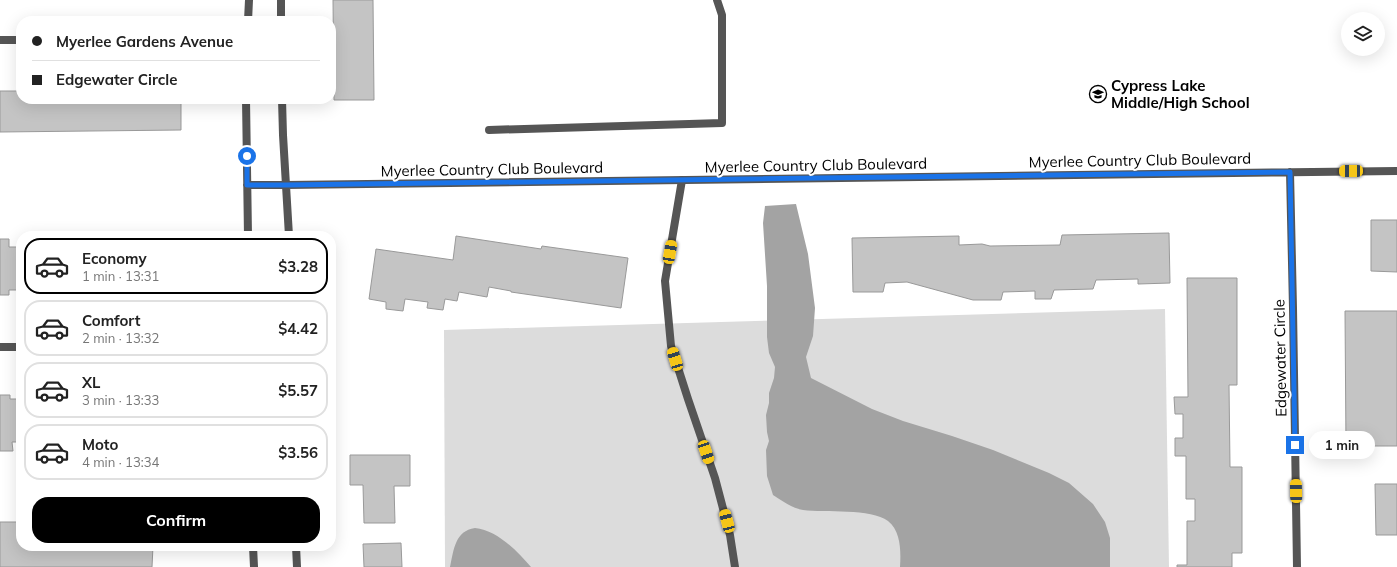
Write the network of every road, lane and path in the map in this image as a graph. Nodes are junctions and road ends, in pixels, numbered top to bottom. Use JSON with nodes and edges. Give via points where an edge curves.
{"nodes":[{"id":1,"x":248,"y":0,"type":"edge"},
{"id":2,"x":281,"y":0,"type":"edge"},
{"id":3,"x":717,"y":0,"type":"edge"},
{"id":4,"x":248,"y":16,"type":"edge"},
{"id":5,"x":282,"y":16,"type":"edge"},
{"id":6,"x":0,"y":40,"type":"edge"},
{"id":7,"x":16,"y":40,"type":"edge"},
{"id":8,"x":246,"y":104,"type":"edge"},
{"id":9,"x":282,"y":104,"type":"edge"},
{"id":10,"x":488,"y":130,"type":"dead end"},
{"id":11,"x":1397,"y":171,"type":"edge"},
{"id":12,"x":1290,"y":172,"type":"junction"},
{"id":13,"x":682,"y":180,"type":"junction"},
{"id":14,"x":247,"y":185,"type":"junction"},
{"id":15,"x":286,"y":185,"type":"junction"},
{"id":16,"x":248,"y":231,"type":"edge"},
{"id":17,"x":289,"y":231,"type":"edge"},
{"id":18,"x":0,"y":347,"type":"edge"},
{"id":19,"x":16,"y":347,"type":"edge"},
{"id":20,"x":253,"y":551,"type":"edge"},
{"id":21,"x":296,"y":551,"type":"edge"},
{"id":22,"x":254,"y":567,"type":"edge"},
{"id":23,"x":296,"y":567,"type":"edge"},
{"id":24,"x":735,"y":567,"type":"edge"},
{"id":25,"x":1297,"y":567,"type":"edge"}],
"edges":[{"from":1,"to":4,"type":"street"},
{"from":2,"to":5,"type":"street"},
{"from":3,"to":10,"type":"street","via":[[722,15],[722,122]]},
{"from":6,"to":7,"type":"street"},
{"from":8,"to":14,"type":"street"},
{"from":9,"to":15,"type":"street"},
{"from":11,"to":12,"type":"street","name":"Myerlee Country Club Boulevard"},
{"from":12,"to":13,"type":"street","name":"Myerlee Country Club Boulevard"},
{"from":12,"to":25,"type":"street","name":"Edgewater Circle"},
{"from":13,"to":15,"type":"street","name":"Myerlee Country Club Boulevard"},
{"from":13,"to":24,"type":"street","via":[[665,281],[671,346],[715,478],[730,535]]},
{"from":14,"to":15,"type":"street","name":"Myerlee Country Club Boulevard"},
{"from":14,"to":16,"type":"street"},
{"from":15,"to":17,"type":"street"},
{"from":18,"to":19,"type":"street"},
{"from":20,"to":22,"type":"street"},
{"from":21,"to":23,"type":"street"}]}
